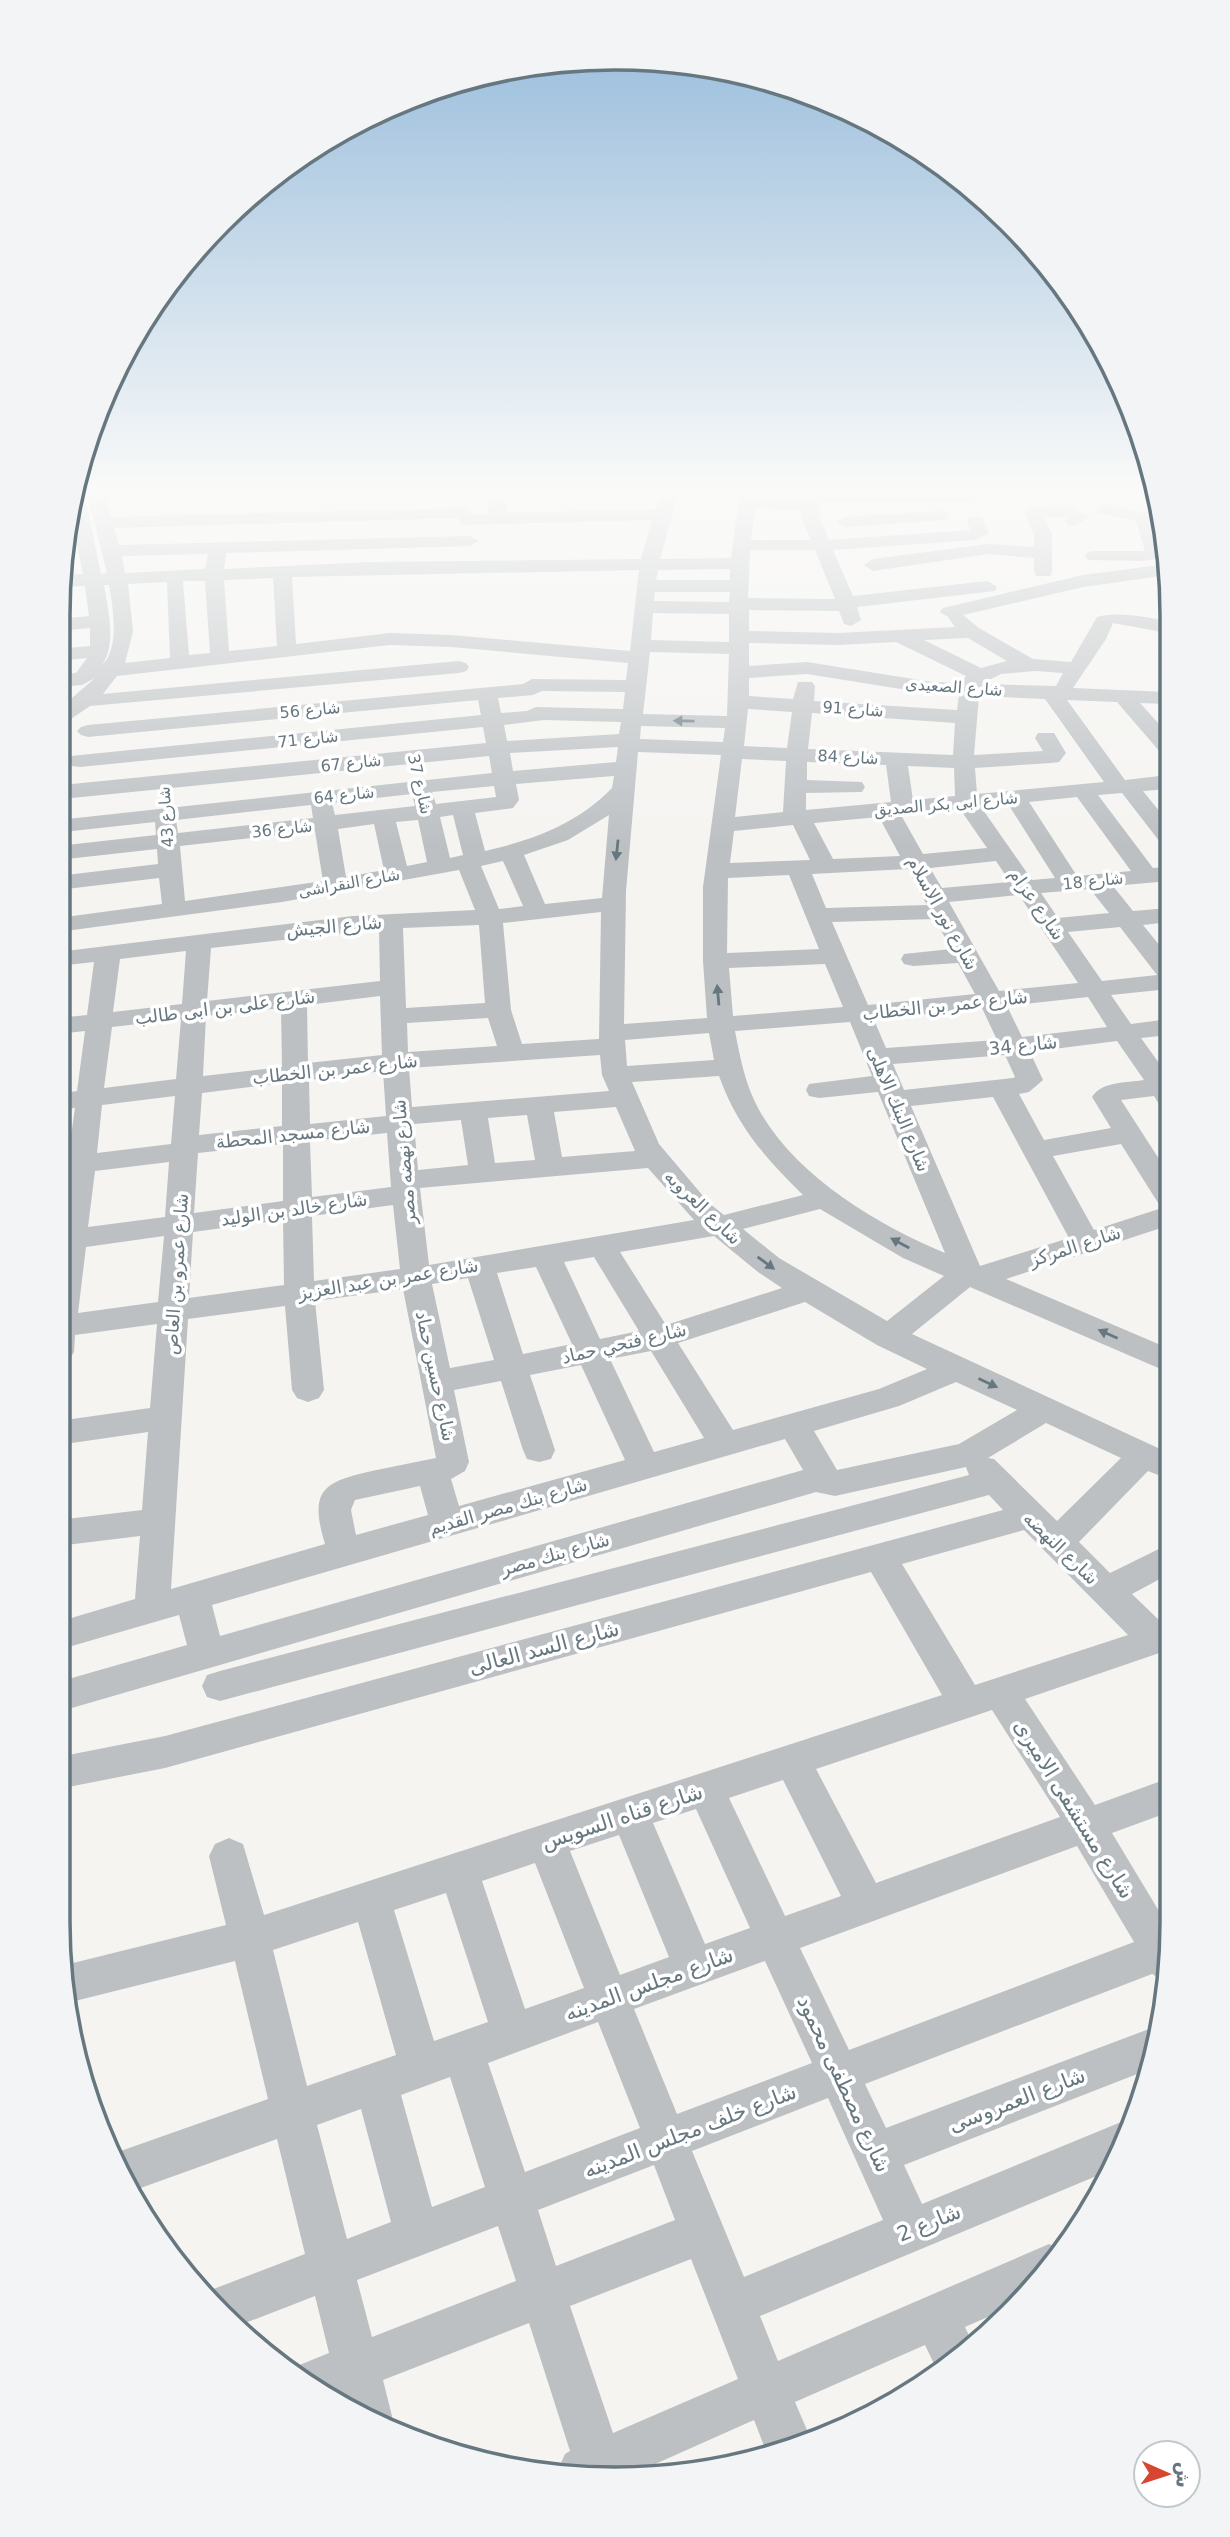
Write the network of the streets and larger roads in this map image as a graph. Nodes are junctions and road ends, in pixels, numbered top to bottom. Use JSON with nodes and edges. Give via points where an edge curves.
{"nodes":[{"id":1,"x":98,"y":610,"type":"edge"},
{"id":2,"x":121,"y":610,"type":"edge"},
{"id":3,"x":177,"y":610,"type":"edge"},
{"id":4,"x":217,"y":610,"type":"edge"},
{"id":5,"x":284,"y":610,"type":"edge"},
{"id":6,"x":644,"y":610,"type":"edge"},
{"id":7,"x":739,"y":610,"type":"edge"},
{"id":8,"x":849,"y":610,"type":"edge"},
{"id":9,"x":956,"y":610,"type":"edge"},
{"id":10,"x":950,"y":612,"type":"joint"},
{"id":11,"x":99,"y":621,"type":"junction"},
{"id":12,"x":70,"y":624,"type":"edge"},
{"id":13,"x":1160,"y":627,"type":"edge"},
{"id":14,"x":972,"y":632,"type":"junction"},
{"id":15,"x":898,"y":636,"type":"junction"},
{"id":16,"x":855,"y":638,"type":"junction"},
{"id":17,"x":451,"y":641,"type":"junction"},
{"id":18,"x":740,"y":642,"type":"junction"},
{"id":19,"x":527,"y":648,"type":"junction"},
{"id":20,"x":286,"y":650,"type":"junction"},
{"id":21,"x":99,"y":651,"type":"junction"},
{"id":22,"x":640,"y":652,"type":"junction"},
{"id":23,"x":70,"y":654,"type":"edge"},
{"id":24,"x":220,"y":658,"type":"junction"},
{"id":25,"x":180,"y":663,"type":"junction"},
{"id":26,"x":1027,"y":664,"type":"junction"},
{"id":27,"x":459,"y":667,"type":"junction"},
{"id":28,"x":807,"y":668,"type":"junction"},
{"id":29,"x":1076,"y":668,"type":"junction"},
{"id":30,"x":741,"y":673,"type":"junction"},
{"id":31,"x":1141,"y":675,"type":"dead end"},
{"id":32,"x":70,"y":681,"type":"edge"},
{"id":33,"x":96,"y":681,"type":"junction"},
{"id":34,"x":975,"y":682,"type":"junction"},
{"id":35,"x":635,"y":686,"type":"junction"},
{"id":36,"x":532,"y":687,"type":"junction"},
{"id":37,"x":1056,"y":691,"type":"junction"},
{"id":38,"x":1121,"y":691,"type":"junction"},
{"id":39,"x":70,"y":695,"type":"edge"},
{"id":40,"x":467,"y":695,"type":"junction"},
{"id":41,"x":1160,"y":697,"type":"edge"},
{"id":42,"x":401,"y":701,"type":"junction"},
{"id":43,"x":353,"y":706,"type":"junction"},
{"id":44,"x":803,"y":706,"type":"junction"},
{"id":45,"x":70,"y":710,"type":"edge"},
{"id":46,"x":306,"y":710,"type":"junction"},
{"id":47,"x":873,"y":711,"type":"junction"},
{"id":48,"x":738,"y":712,"type":"junction"},
{"id":49,"x":260,"y":715,"type":"junction"},
{"id":50,"x":536,"y":715,"type":"junction"},
{"id":51,"x":966,"y":717,"type":"junction"},
{"id":52,"x":210,"y":719,"type":"junction"},
{"id":53,"x":493,"y":721,"type":"junction"},
{"id":54,"x":160,"y":724,"type":"junction"},
{"id":55,"x":453,"y":724,"type":"junction"},
{"id":56,"x":407,"y":729,"type":"junction"},
{"id":57,"x":88,"y":731,"type":"junction"},
{"id":58,"x":1160,"y":733,"type":"edge"},
{"id":59,"x":357,"y":734,"type":"junction"},
{"id":60,"x":311,"y":738,"type":"junction"},
{"id":61,"x":263,"y":743,"type":"junction"},
{"id":62,"x":540,"y":744,"type":"junction"},
{"id":63,"x":628,"y":746,"type":"junction"},
{"id":64,"x":213,"y":748,"type":"junction"},
{"id":65,"x":498,"y":748,"type":"junction"},
{"id":66,"x":732,"y":751,"type":"junction"},
{"id":67,"x":460,"y":752,"type":"junction"},
{"id":68,"x":162,"y":753,"type":"junction"},
{"id":69,"x":797,"y":755,"type":"junction"},
{"id":70,"x":414,"y":756,"type":"junction"},
{"id":71,"x":860,"y":758,"type":"junction"},
{"id":72,"x":895,"y":759,"type":"junction"},
{"id":73,"x":80,"y":761,"type":"junction"},
{"id":74,"x":362,"y":761,"type":"junction"},
{"id":75,"x":963,"y":762,"type":"junction"},
{"id":76,"x":315,"y":766,"type":"junction"},
{"id":77,"x":266,"y":771,"type":"junction"},
{"id":78,"x":546,"y":774,"type":"junction"},
{"id":79,"x":215,"y":776,"type":"junction"},
{"id":80,"x":504,"y":778,"type":"junction"},
{"id":81,"x":70,"y":782,"type":"edge"},
{"id":82,"x":163,"y":782,"type":"junction"},
{"id":83,"x":467,"y":782,"type":"junction"},
{"id":84,"x":1160,"y":783,"type":"edge"},
{"id":85,"x":70,"y":786,"type":"edge"},
{"id":86,"x":795,"y":786,"type":"junction"},
{"id":87,"x":421,"y":787,"type":"junction"},
{"id":88,"x":854,"y":787,"type":"junction"},
{"id":89,"x":1123,"y":787,"type":"junction"},
{"id":90,"x":1079,"y":791,"type":"junction"},
{"id":91,"x":367,"y":792,"type":"junction"},
{"id":92,"x":321,"y":797,"type":"junction"},
{"id":93,"x":1014,"y":797,"type":"junction"},
{"id":94,"x":967,"y":802,"type":"junction"},
{"id":95,"x":270,"y":803,"type":"junction"},
{"id":96,"x":218,"y":808,"type":"junction"},
{"id":97,"x":468,"y":808,"type":"junction"},
{"id":98,"x":895,"y":809,"type":"junction"},
{"id":99,"x":427,"y":813,"type":"junction"},
{"id":100,"x":855,"y":813,"type":"junction"},
{"id":101,"x":166,"y":814,"type":"junction"},
{"id":102,"x":378,"y":818,"type":"junction"},
{"id":103,"x":797,"y":818,"type":"junction"},
{"id":104,"x":325,"y":824,"type":"junction"},
{"id":105,"x":70,"y":825,"type":"edge"},
{"id":106,"x":723,"y":825,"type":"junction"},
{"id":107,"x":1160,"y":826,"type":"edge"},
{"id":108,"x":272,"y":830,"type":"junction"},
{"id":109,"x":220,"y":835,"type":"junction"},
{"id":110,"x":167,"y":841,"type":"junction"},
{"id":111,"x":70,"y":852,"type":"edge"},
{"id":112,"x":511,"y":852,"type":"junction"},
{"id":113,"x":1002,"y":854,"type":"junction"},
{"id":114,"x":472,"y":860,"type":"junction"},
{"id":115,"x":916,"y":862,"type":"junction"},
{"id":116,"x":440,"y":866,"type":"junction"},
{"id":117,"x":825,"y":866,"type":"junction"},
{"id":118,"x":797,"y":867,"type":"junction"},
{"id":119,"x":170,"y":870,"type":"junction"},
{"id":120,"x":717,"y":871,"type":"junction"},
{"id":121,"x":397,"y":875,"type":"junction"},
{"id":122,"x":1158,"y":875,"type":"edge"},
{"id":123,"x":1096,"y":881,"type":"junction"},
{"id":124,"x":70,"y":882,"type":"edge"},
{"id":125,"x":1070,"y":883,"type":"junction"},
{"id":126,"x":340,"y":886,"type":"junction"},
{"id":127,"x":1025,"y":887,"type":"junction"},
{"id":128,"x":939,"y":904,"type":"junction"},
{"id":129,"x":611,"y":905,"type":"junction"},
{"id":130,"x":174,"y":909,"type":"junction"},
{"id":131,"x":537,"y":912,"type":"junction"},
{"id":132,"x":817,"y":915,"type":"junction"},
{"id":133,"x":1160,"y":916,"type":"edge"},
{"id":134,"x":490,"y":917,"type":"junction"},
{"id":135,"x":1126,"y":919,"type":"junction"},
{"id":136,"x":391,"y":921,"type":"junction"},
{"id":137,"x":70,"y":923,"type":"edge"},
{"id":138,"x":352,"y":923,"type":"junction"},
{"id":139,"x":1052,"y":926,"type":"junction"},
{"id":140,"x":199,"y":940,"type":"junction"},
{"id":141,"x":107,"y":953,"type":"junction"},
{"id":142,"x":967,"y":955,"type":"junction"},
{"id":143,"x":834,"y":956,"type":"junction"},
{"id":144,"x":70,"y":958,"type":"edge"},
{"id":145,"x":913,"y":959,"type":"dead end"},
{"id":146,"x":715,"y":961,"type":"junction"},
{"id":147,"x":1160,"y":962,"type":"edge"},
{"id":148,"x":1160,"y":982,"type":"edge"},
{"id":149,"x":393,"y":987,"type":"junction"},
{"id":150,"x":1096,"y":989,"type":"junction"},
{"id":151,"x":294,"y":999,"type":"junction"},
{"id":152,"x":991,"y":1000,"type":"junction"},
{"id":153,"x":195,"y":1010,"type":"junction"},
{"id":154,"x":498,"y":1010,"type":"junction"},
{"id":155,"x":859,"y":1014,"type":"junction"},
{"id":156,"x":394,"y":1016,"type":"junction"},
{"id":157,"x":99,"y":1022,"type":"junction"},
{"id":158,"x":70,"y":1025,"type":"edge"},
{"id":159,"x":721,"y":1026,"type":"junction"},
{"id":160,"x":1160,"y":1028,"type":"edge"},
{"id":161,"x":1125,"y":1032,"type":"junction"},
{"id":162,"x":612,"y":1039,"type":"junction"},
{"id":163,"x":1015,"y":1046,"type":"junction"},
{"id":164,"x":512,"y":1053,"type":"junction"},
{"id":165,"x":877,"y":1057,"type":"junction"},
{"id":166,"x":395,"y":1061,"type":"junction"},
{"id":167,"x":729,"y":1066,"type":"junction"},
{"id":168,"x":295,"y":1073,"type":"junction"},
{"id":169,"x":1160,"y":1080,"type":"edge"},
{"id":170,"x":190,"y":1086,"type":"junction"},
{"id":171,"x":619,"y":1087,"type":"junction"},
{"id":172,"x":1002,"y":1088,"type":"junction"},
{"id":173,"x":819,"y":1090,"type":"dead end"},
{"id":174,"x":891,"y":1091,"type":"junction"},
{"id":175,"x":1160,"y":1091,"type":"edge"},
{"id":176,"x":90,"y":1098,"type":"junction"},
{"id":177,"x":70,"y":1100,"type":"edge"},
{"id":178,"x":539,"y":1105,"type":"junction"},
{"id":179,"x":473,"y":1111,"type":"junction"},
{"id":180,"x":400,"y":1120,"type":"junction"},
{"id":181,"x":297,"y":1134,"type":"junction"},
{"id":182,"x":1129,"y":1135,"type":"junction"},
{"id":183,"x":185,"y":1148,"type":"junction"},
{"id":184,"x":1036,"y":1150,"type":"junction"},
{"id":185,"x":655,"y":1158,"type":"junction"},
{"id":186,"x":70,"y":1166,"type":"edge"},
{"id":187,"x":550,"y":1168,"type":"junction"},
{"id":188,"x":483,"y":1174,"type":"junction"},
{"id":189,"x":1160,"y":1183,"type":"edge"},
{"id":190,"x":406,"y":1187,"type":"junction"},
{"id":191,"x":824,"y":1199,"type":"junction"},
{"id":192,"x":298,"y":1209,"type":"junction"},
{"id":193,"x":1160,"y":1217,"type":"edge"},
{"id":194,"x":180,"y":1224,"type":"junction"},
{"id":195,"x":718,"y":1226,"type":"junction"},
{"id":196,"x":70,"y":1239,"type":"edge"},
{"id":197,"x":1086,"y":1242,"type":"junction"},
{"id":198,"x":601,"y":1245,"type":"junction"},
{"id":199,"x":545,"y":1254,"type":"junction"},
{"id":200,"x":479,"y":1265,"type":"junction"},
{"id":201,"x":974,"y":1275,"type":"junction"},
{"id":202,"x":416,"y":1276,"type":"junction"},
{"id":203,"x":806,"y":1291,"type":"junction"},
{"id":204,"x":299,"y":1292,"type":"junction"},
{"id":205,"x":174,"y":1310,"type":"junction"},
{"id":206,"x":70,"y":1333,"type":"edge"},
{"id":207,"x":888,"y":1337,"type":"junction"},
{"id":208,"x":659,"y":1338,"type":"junction"},
{"id":209,"x":591,"y":1351,"type":"junction"},
{"id":210,"x":1160,"y":1358,"type":"edge"},
{"id":211,"x":512,"y":1367,"type":"junction"},
{"id":212,"x":957,"y":1368,"type":"junction"},
{"id":213,"x":438,"y":1382,"type":"junction"},
{"id":214,"x":308,"y":1390,"type":"dead end"},
{"id":215,"x":1045,"y":1409,"type":"junction"},
{"id":216,"x":166,"y":1418,"type":"junction"},
{"id":217,"x":793,"y":1424,"type":"junction"},
{"id":218,"x":70,"y":1431,"type":"edge"},
{"id":219,"x":724,"y":1444,"type":"junction"},
{"id":220,"x":539,"y":1450,"type":"dead end"},
{"id":221,"x":968,"y":1454,"type":"junction"},
{"id":222,"x":1157,"y":1462,"type":"edge"},
{"id":223,"x":645,"y":1467,"type":"junction"},
{"id":224,"x":432,"y":1472,"type":"junction"},
{"id":225,"x":995,"y":1481,"type":"junction"},
{"id":226,"x":828,"y":1483,"type":"junction"},
{"id":227,"x":1028,"y":1516,"type":"junction"},
{"id":228,"x":158,"y":1521,"type":"junction"},
{"id":229,"x":447,"y":1523,"type":"junction"},
{"id":230,"x":70,"y":1532,"type":"edge"},
{"id":231,"x":1057,"y":1543,"type":"junction"},
{"id":232,"x":344,"y":1552,"type":"junction"},
{"id":233,"x":880,"y":1557,"type":"junction"},
{"id":234,"x":1160,"y":1563,"type":"edge"},
{"id":235,"x":1105,"y":1591,"type":"junction"},
{"id":236,"x":192,"y":1596,"type":"junction"},
{"id":237,"x":152,"y":1608,"type":"junction"},
{"id":238,"x":70,"y":1632,"type":"edge"},
{"id":239,"x":1160,"y":1634,"type":"edge"},
{"id":240,"x":1160,"y":1638,"type":"edge"},
{"id":241,"x":207,"y":1654,"type":"junction"},
{"id":242,"x":220,"y":1686,"type":"dead end"},
{"id":243,"x":70,"y":1694,"type":"edge"},
{"id":244,"x":983,"y":1697,"type":"junction"},
{"id":245,"x":792,"y":1760,"type":"junction"},
{"id":246,"x":70,"y":1771,"type":"edge"},
{"id":247,"x":706,"y":1789,"type":"junction"},
{"id":248,"x":1160,"y":1798,"type":"edge"},
{"id":249,"x":630,"y":1814,"type":"junction"},
{"id":250,"x":1086,"y":1825,"type":"junction"},
{"id":251,"x":546,"y":1842,"type":"junction"},
{"id":252,"x":229,"y":1856,"type":"dead end"},
{"id":253,"x":459,"y":1871,"type":"junction"},
{"id":254,"x":372,"y":1900,"type":"junction"},
{"id":255,"x":866,"y":1904,"type":"junction"},
{"id":256,"x":776,"y":1937,"type":"junction"},
{"id":257,"x":250,"y":1938,"type":"junction"},
{"id":258,"x":1159,"y":1947,"type":"edge"},
{"id":259,"x":1159,"y":1959,"type":"edge"},
{"id":260,"x":694,"y":1966,"type":"junction"},
{"id":261,"x":74,"y":1982,"type":"edge"},
{"id":262,"x":607,"y":1998,"type":"junction"},
{"id":263,"x":513,"y":2034,"type":"junction"},
{"id":264,"x":1144,"y":2051,"type":"edge"},
{"id":265,"x":463,"y":2052,"type":"junction"},
{"id":266,"x":421,"y":2067,"type":"junction"},
{"id":267,"x":839,"y":2074,"type":"junction"},
{"id":268,"x":376,"y":2083,"type":"junction"},
{"id":269,"x":294,"y":2112,"type":"junction"},
{"id":270,"x":665,"y":2140,"type":"junction"},
{"id":271,"x":1111,"y":2148,"type":"edge"},
{"id":272,"x":876,"y":2154,"type":"junction"},
{"id":273,"x":130,"y":2169,"type":"edge"},
{"id":274,"x":511,"y":2199,"type":"junction"},
{"id":275,"x":911,"y":2230,"type":"junction"},
{"id":276,"x":702,"y":2232,"type":"junction"},
{"id":277,"x":417,"y":2235,"type":"junction"},
{"id":278,"x":332,"y":2267,"type":"junction"},
{"id":279,"x":1020,"y":2286,"type":"edge"},
{"id":280,"x":543,"y":2294,"type":"junction"},
{"id":281,"x":731,"y":2305,"type":"junction"},
{"id":282,"x":229,"y":2306,"type":"edge"},
{"id":283,"x":945,"y":2336,"type":"edge"},
{"id":284,"x":356,"y":2367,"type":"junction"},
{"id":285,"x":321,"y":2381,"type":"edge"},
{"id":286,"x":766,"y":2391,"type":"junction"},
{"id":287,"x":366,"y":2407,"type":"edge"},
{"id":288,"x":786,"y":2439,"type":"edge"},
{"id":289,"x":606,"y":2466,"type":"edge"}],
"edges":[{"from":1,"to":11,"type":"street"},
{"from":2,"to":33,"type":"street","via":[[121,649]]},
{"from":3,"to":25,"type":"street"},
{"from":4,"to":24,"type":"street"},
{"from":5,"to":20,"type":"street"},
{"from":6,"to":22,"type":"street","name":"شارع العروبه"},
{"from":7,"to":18,"type":"street"},
{"from":8,"to":16,"type":"street"},
{"from":9,"to":10,"type":"street"},
{"from":10,"to":14,"type":"street"},
{"from":11,"to":12,"type":"street"},
{"from":11,"to":21,"type":"street"},
{"from":13,"to":29,"type":"street","via":[[1112,620]]},
{"from":14,"to":15,"type":"street"},
{"from":14,"to":26,"type":"street"},
{"from":15,"to":16,"type":"street"},
{"from":15,"to":34,"type":"street"},
{"from":16,"to":18,"type":"street"},
{"from":17,"to":19,"type":"street"},
{"from":17,"to":20,"type":"street","via":[[390,639]]},
{"from":17,"to":27,"type":"street"},
{"from":18,"to":22,"type":"street"},
{"from":18,"to":30,"type":"street"},
{"from":19,"to":22,"type":"street"},
{"from":19,"to":36,"type":"street"},
{"from":20,"to":24,"type":"street"},
{"from":21,"to":23,"type":"street"},
{"from":21,"to":33,"type":"street"},
{"from":22,"to":35,"type":"street","name":"شارع العروبه"},
{"from":24,"to":25,"type":"street"},
{"from":25,"to":33,"type":"street"},
{"from":26,"to":29,"type":"street"},
{"from":26,"to":34,"type":"street","via":[[1008,666]]},
{"from":27,"to":33,"type":"street"},
{"from":27,"to":40,"type":"street"},
{"from":28,"to":30,"type":"street","name":"شارع الصعيدى"},
{"from":28,"to":34,"type":"street","name":"شارع الصعيدى","via":[[895,683]]},
{"from":28,"to":44,"type":"street"},
{"from":29,"to":37,"type":"street"},
{"from":30,"to":48,"type":"street"},
{"from":31,"to":38,"type":"street"},
{"from":32,"to":33,"type":"street"},
{"from":33,"to":39,"type":"street"},
{"from":33,"to":45,"type":"street","via":[[93,693]]},
{"from":33,"to":57,"type":"street"},
{"from":34,"to":37,"type":"street","name":"شارع الصعيدى"},
{"from":34,"to":51,"type":"street","name":"شارع عزام"},
{"from":35,"to":36,"type":"street","name":"شارع 56"},
{"from":35,"to":63,"type":"street","name":"شارع العروبه"},
{"from":36,"to":40,"type":"street","name":"شارع 56"},
{"from":36,"to":50,"type":"street"},
{"from":37,"to":38,"type":"street","name":"شارع الصعيدى"},
{"from":37,"to":89,"type":"street"},
{"from":38,"to":41,"type":"street","name":"شارع الصعيدى"},
{"from":38,"to":58,"type":"street"},
{"from":40,"to":42,"type":"street","name":"شارع 56"},
{"from":40,"to":53,"type":"street"},
{"from":40,"to":55,"type":"street"},
{"from":42,"to":43,"type":"street","name":"شارع 56"},
{"from":42,"to":56,"type":"street","name":"شارع 37"},
{"from":43,"to":46,"type":"street","name":"شارع 56"},
{"from":43,"to":59,"type":"street"},
{"from":44,"to":47,"type":"street","name":"شارع 91"},
{"from":44,"to":48,"type":"street","name":"شارع 91"},
{"from":44,"to":69,"type":"street"},
{"from":46,"to":49,"type":"street","name":"شارع 56"},
{"from":46,"to":60,"type":"street"},
{"from":47,"to":51,"type":"street","name":"شارع 91"},
{"from":47,"to":71,"type":"street"},
{"from":48,"to":63,"type":"street","name":"شارع 91","one_way":true},
{"from":48,"to":66,"type":"street"},
{"from":49,"to":52,"type":"street","name":"شارع 56"},
{"from":49,"to":61,"type":"street"},
{"from":50,"to":53,"type":"street","name":"شارع 71"},
{"from":50,"to":62,"type":"street"},
{"from":50,"to":63,"type":"street","name":"شارع 71"},
{"from":51,"to":75,"type":"street","name":"شارع عزام"},
{"from":52,"to":54,"type":"street","name":"شارع 56"},
{"from":52,"to":64,"type":"street"},
{"from":53,"to":55,"type":"street","name":"شارع 71"},
{"from":53,"to":65,"type":"street"},
{"from":54,"to":57,"type":"street","name":"شارع 56"},
{"from":54,"to":68,"type":"street","name":"شارع 43"},
{"from":55,"to":56,"type":"street","name":"شارع 71"},
{"from":55,"to":67,"type":"street"},
{"from":56,"to":59,"type":"street","name":"شارع 71"},
{"from":56,"to":70,"type":"street","name":"شارع 37"},
{"from":57,"to":73,"type":"street"},
{"from":59,"to":60,"type":"street","name":"شارع 71"},
{"from":59,"to":74,"type":"street"},
{"from":60,"to":61,"type":"street","name":"شارع 71"},
{"from":60,"to":76,"type":"street"},
{"from":61,"to":64,"type":"street","name":"شارع 71"},
{"from":61,"to":77,"type":"street"},
{"from":62,"to":63,"type":"street","name":"شارع 67"},
{"from":62,"to":65,"type":"street","name":"شارع 67"},
{"from":62,"to":78,"type":"street"},
{"from":63,"to":66,"type":"street","name":"شارع 84"},
{"from":63,"to":78,"type":"street","name":"شارع 64"},
{"from":63,"to":112,"type":"street","name":"شارع النقراشى","via":[[605,809],[548,841]]},
{"from":63,"to":129,"type":"street","name":"شارع العروبه","one_way":true},
{"from":64,"to":68,"type":"street","name":"شارع 71"},
{"from":64,"to":79,"type":"street"},
{"from":65,"to":67,"type":"street","name":"شارع 67"},
{"from":65,"to":80,"type":"street"},
{"from":66,"to":69,"type":"street","name":"شارع 84"},
{"from":66,"to":106,"type":"street"},
{"from":67,"to":70,"type":"street","name":"شارع 67"},
{"from":67,"to":83,"type":"street"},
{"from":68,"to":73,"type":"street","name":"شارع 71"},
{"from":68,"to":82,"type":"street","name":"شارع 43"},
{"from":69,"to":71,"type":"street","name":"شارع 84"},
{"from":69,"to":86,"type":"street"},
{"from":70,"to":74,"type":"street","name":"شارع 67"},
{"from":70,"to":87,"type":"street","name":"شارع 37"},
{"from":71,"to":72,"type":"street","name":"شارع 84"},
{"from":71,"to":88,"type":"street"},
{"from":72,"to":75,"type":"street","name":"شارع 84"},
{"from":72,"to":98,"type":"street","name":"شارع نور الاسلام"},
{"from":73,"to":81,"type":"street"},
{"from":74,"to":76,"type":"street","name":"شارع 67"},
{"from":74,"to":91,"type":"street"},
{"from":75,"to":90,"type":"street","name":"شارع 84","via":[[1048,747]]},
{"from":75,"to":94,"type":"street","name":"شارع عزام"},
{"from":76,"to":77,"type":"street","name":"شارع 67"},
{"from":76,"to":92,"type":"street"},
{"from":77,"to":79,"type":"street","name":"شارع 67"},
{"from":77,"to":95,"type":"street"},
{"from":78,"to":80,"type":"street","name":"شارع 64"},
{"from":79,"to":82,"type":"street","name":"شارع 67"},
{"from":79,"to":96,"type":"street"},
{"from":80,"to":83,"type":"street","name":"شارع 64"},
{"from":80,"to":97,"type":"street","name":"شارع 36","via":[[505,803]]},
{"from":82,"to":85,"type":"street","name":"شارع 67"},
{"from":82,"to":101,"type":"street","name":"شارع 43"},
{"from":83,"to":87,"type":"street","name":"شارع 64"},
{"from":83,"to":97,"type":"street"},
{"from":84,"to":89,"type":"street","name":"شارع ابى بكر الصديق"},
{"from":86,"to":88,"type":"street"},
{"from":86,"to":103,"type":"street"},
{"from":87,"to":91,"type":"street","name":"شارع 64"},
{"from":87,"to":99,"type":"street","name":"شارع 37"},
{"from":88,"to":100,"type":"street"},
{"from":89,"to":90,"type":"street","name":"شارع ابى بكر الصديق"},
{"from":89,"to":107,"type":"street"},
{"from":90,"to":93,"type":"street","name":"شارع ابى بكر الصديق"},
{"from":90,"to":122,"type":"street"},
{"from":91,"to":92,"type":"street","name":"شارع 64"},
{"from":91,"to":102,"type":"street"},
{"from":92,"to":95,"type":"street","name":"شارع 64"},
{"from":92,"to":104,"type":"street"},
{"from":93,"to":94,"type":"street","name":"شارع ابى بكر الصديق"},
{"from":93,"to":125,"type":"street"},
{"from":94,"to":98,"type":"street","name":"شارع ابى بكر الصديق"},
{"from":94,"to":113,"type":"street","name":"شارع عزام"},
{"from":95,"to":96,"type":"street","name":"شارع 64"},
{"from":95,"to":108,"type":"street"},
{"from":96,"to":101,"type":"street","name":"شارع 64"},
{"from":96,"to":109,"type":"street"},
{"from":97,"to":99,"type":"street","name":"شارع 36"},
{"from":97,"to":114,"type":"street"},
{"from":98,"to":100,"type":"street","name":"شارع ابى بكر الصديق"},
{"from":98,"to":115,"type":"street","name":"شارع نور الاسلام"},
{"from":99,"to":102,"type":"street","name":"شارع 36"},
{"from":99,"to":116,"type":"street","name":"شارع 37"},
{"from":100,"to":103,"type":"street","name":"شارع ابى بكر الصديق"},
{"from":101,"to":105,"type":"street","name":"شارع 64"},
{"from":101,"to":110,"type":"street","name":"شارع 43"},
{"from":102,"to":104,"type":"street","name":"شارع 36"},
{"from":102,"to":121,"type":"street"},
{"from":103,"to":106,"type":"street","name":"شارع ابى بكر الصديق"},
{"from":103,"to":117,"type":"street"},
{"from":104,"to":108,"type":"street","name":"شارع 36"},
{"from":104,"to":126,"type":"street"},
{"from":106,"to":120,"type":"street"},
{"from":108,"to":109,"type":"street","name":"شارع 36"},
{"from":109,"to":110,"type":"street","name":"شارع 36"},
{"from":110,"to":111,"type":"street","name":"شارع 36"},
{"from":110,"to":119,"type":"street","name":"شارع 43"},
{"from":112,"to":114,"type":"street","name":"شارع النقراشى"},
{"from":112,"to":131,"type":"street"},
{"from":113,"to":115,"type":"street"},
{"from":113,"to":127,"type":"street","name":"شارع عزام"},
{"from":114,"to":116,"type":"street","name":"شارع النقراشى"},
{"from":114,"to":134,"type":"street"},
{"from":115,"to":117,"type":"street"},
{"from":115,"to":128,"type":"street","name":"شارع نور الاسلام"},
{"from":116,"to":121,"type":"street","name":"شارع النقراشى"},
{"from":117,"to":118,"type":"street"},
{"from":118,"to":120,"type":"street"},
{"from":118,"to":132,"type":"street","name":"شارع البنك الاهلى"},
{"from":119,"to":124,"type":"street"},
{"from":119,"to":130,"type":"street","name":"شارع 43"},
{"from":120,"to":146,"type":"street"},
{"from":121,"to":126,"type":"street","name":"شارع النقراشى"},
{"from":122,"to":123,"type":"street","name":"شارع 18"},
{"from":123,"to":125,"type":"street","name":"شارع 18"},
{"from":123,"to":135,"type":"street"},
{"from":125,"to":127,"type":"street","name":"شارع 18"},
{"from":126,"to":130,"type":"street","name":"شارع النقراشى"},
{"from":126,"to":138,"type":"street"},
{"from":127,"to":128,"type":"street","name":"شارع 18"},
{"from":127,"to":139,"type":"street","name":"شارع عزام"},
{"from":128,"to":132,"type":"street","name":"شارع 18"},
{"from":128,"to":142,"type":"street","name":"شارع نور الاسلام"},
{"from":129,"to":131,"type":"street","name":"شارع الجيش"},
{"from":129,"to":162,"type":"street","name":"شارع العروبه"},
{"from":130,"to":137,"type":"street","name":"شارع النقراشى"},
{"from":131,"to":134,"type":"street","name":"شارع الجيش"},
{"from":132,"to":143,"type":"street","name":"شارع البنك الاهلى"},
{"from":133,"to":135,"type":"street"},
{"from":134,"to":136,"type":"street","name":"شارع الجيش"},
{"from":134,"to":154,"type":"street"},
{"from":135,"to":139,"type":"street"},
{"from":135,"to":147,"type":"street"},
{"from":136,"to":138,"type":"street","name":"شارع الجيش"},
{"from":136,"to":149,"type":"street","name":"شارع نهضه مصر"},
{"from":138,"to":140,"type":"street","name":"شارع الجيش"},
{"from":139,"to":150,"type":"street","name":"شارع عزام"},
{"from":140,"to":141,"type":"street","name":"شارع الجيش"},
{"from":140,"to":153,"type":"street","name":"شارع عمرو بن العاص"},
{"from":141,"to":144,"type":"street","name":"شارع الجيش"},
{"from":141,"to":157,"type":"street"},
{"from":142,"to":145,"type":"street"},
{"from":142,"to":152,"type":"street","name":"شارع نور الاسلام"},
{"from":143,"to":146,"type":"street"},
{"from":143,"to":155,"type":"street","name":"شارع البنك الاهلى"},
{"from":159,"to":146,"type":"street","one_way":true},
{"from":148,"to":150,"type":"street","name":"شارع عمر بن الخطاب"},
{"from":149,"to":151,"type":"street","name":"شارع على بن ابى طالب"},
{"from":149,"to":156,"type":"street","name":"شارع نهضه مصر"},
{"from":150,"to":152,"type":"street","name":"شارع عمر بن الخطاب"},
{"from":150,"to":161,"type":"street","name":"شارع عزام"},
{"from":151,"to":153,"type":"street","name":"شارع على بن ابى طالب"},
{"from":151,"to":168,"type":"street"},
{"from":152,"to":155,"type":"street","name":"شارع عمر بن الخطاب"},
{"from":152,"to":163,"type":"street","name":"شارع نور الاسلام"},
{"from":153,"to":157,"type":"street","name":"شارع على بن ابى طالب"},
{"from":153,"to":170,"type":"street","name":"شارع عمرو بن العاص"},
{"from":154,"to":156,"type":"street"},
{"from":154,"to":164,"type":"street"},
{"from":155,"to":159,"type":"street","name":"شارع عمر بن الخطاب"},
{"from":155,"to":165,"type":"street","name":"شارع البنك الاهلى"},
{"from":156,"to":166,"type":"street","name":"شارع نهضه مصر"},
{"from":157,"to":158,"type":"street","name":"شارع على بن ابى طالب"},
{"from":157,"to":176,"type":"street"},
{"from":159,"to":162,"type":"street","name":"شارع عمر بن الخطاب"},
{"from":159,"to":167,"type":"street"},
{"from":160,"to":161,"type":"street","name":"شارع 34"},
{"from":161,"to":163,"type":"street","name":"شارع 34"},
{"from":161,"to":169,"type":"street","name":"شارع عزام"},
{"from":162,"to":164,"type":"street","name":"شارع عمر بن الخطاب"},
{"from":162,"to":171,"type":"street","name":"شارع العروبه"},
{"from":163,"to":165,"type":"street","name":"شارع 34"},
{"from":163,"to":172,"type":"street","name":"شارع نور الاسلام","via":[[1030,1080]]},
{"from":164,"to":166,"type":"street","name":"شارع عمر بن الخطاب"},
{"from":165,"to":174,"type":"street","name":"شارع البنك الاهلى"},
{"from":166,"to":168,"type":"street","name":"شارع عمر بن الخطاب"},
{"from":166,"to":180,"type":"street","name":"شارع نهضه مصر"},
{"from":167,"to":171,"type":"street","name":"شارع مسجد المحطة"},
{"from":167,"to":191,"type":"street","via":[[745,1109],[775,1151]]},
{"from":168,"to":170,"type":"street","name":"شارع عمر بن الخطاب"},
{"from":168,"to":181,"type":"street"},
{"from":170,"to":176,"type":"street","name":"شارع عمر بن الخطاب"},
{"from":170,"to":183,"type":"street","name":"شارع عمرو بن العاص"},
{"from":171,"to":178,"type":"street","name":"شارع مسجد المحطة"},
{"from":171,"to":185,"type":"street","name":"شارع العروبه"},
{"from":172,"to":174,"type":"street","name":"شارع نور الاسلام"},
{"from":172,"to":184,"type":"street"},
{"from":173,"to":174,"type":"street","name":"شارع نور الاسلام"},
{"from":174,"to":201,"type":"street","name":"شارع البنك الاهلى"},
{"from":175,"to":182,"type":"street","via":[[1105,1096]]},
{"from":176,"to":177,"type":"street","name":"شارع عمر بن الخطاب"},
{"from":176,"to":186,"type":"street"},
{"from":178,"to":179,"type":"street","name":"شارع مسجد المحطة"},
{"from":178,"to":187,"type":"street"},
{"from":179,"to":180,"type":"street","name":"شارع مسجد المحطة"},
{"from":179,"to":188,"type":"street"},
{"from":180,"to":181,"type":"street","name":"شارع مسجد المحطة"},
{"from":180,"to":190,"type":"street","name":"شارع نهضه مصر"},
{"from":181,"to":183,"type":"street","name":"شارع مسجد المحطة"},
{"from":181,"to":192,"type":"street"},
{"from":182,"to":184,"type":"street"},
{"from":182,"to":189,"type":"street"},
{"from":183,"to":186,"type":"street","name":"شارع مسجد المحطة"},
{"from":183,"to":194,"type":"street","name":"شارع عمرو بن العاص"},
{"from":184,"to":197,"type":"street"},
{"from":185,"to":187,"type":"street","name":"شارع خالد بن الوليد"},
{"from":185,"to":195,"type":"street","name":"شارع العروبه"},
{"from":187,"to":188,"type":"street","name":"شارع خالد بن الوليد"},
{"from":188,"to":190,"type":"street","name":"شارع خالد بن الوليد"},
{"from":190,"to":192,"type":"street","name":"شارع خالد بن الوليد"},
{"from":190,"to":202,"type":"street","name":"شارع نهضه مصر"},
{"from":191,"to":195,"type":"street","name":"شارع عمر بن عبد العزيز"},
{"from":201,"to":191,"type":"street","one_way":true,"via":[[913,1251]]},
{"from":192,"to":194,"type":"street","name":"شارع خالد بن الوليد"},
{"from":192,"to":204,"type":"street"},
{"from":193,"to":197,"type":"street","name":"شارع المركز"},
{"from":194,"to":196,"type":"street","name":"شارع خالد بن الوليد"},
{"from":194,"to":205,"type":"street","name":"شارع عمرو بن العاص"},
{"from":195,"to":198,"type":"street","name":"شارع عمر بن عبد العزيز"},
{"from":195,"to":203,"type":"street","name":"شارع العروبه","one_way":true},
{"from":197,"to":201,"type":"street","name":"شارع المركز"},
{"from":198,"to":199,"type":"street","name":"شارع عمر بن عبد العزيز"},
{"from":198,"to":208,"type":"street"},
{"from":199,"to":200,"type":"street","name":"شارع عمر بن عبد العزيز"},
{"from":199,"to":209,"type":"street"},
{"from":200,"to":202,"type":"street","name":"شارع عمر بن عبد العزيز"},
{"from":200,"to":211,"type":"street"},
{"from":201,"to":207,"type":"street","name":"شارع المركز"},
{"from":210,"to":201,"type":"street","one_way":true},
{"from":202,"to":204,"type":"street","name":"شارع عمر بن عبد العزيز"},
{"from":202,"to":213,"type":"street","name":"شارع حسين حماد"},
{"from":203,"to":207,"type":"street","name":"شارع العروبه"},
{"from":203,"to":208,"type":"street","name":"شارع فتحي حماد"},
{"from":204,"to":205,"type":"street","name":"شارع عمر بن عبد العزيز"},
{"from":204,"to":214,"type":"street"},
{"from":205,"to":206,"type":"street","name":"شارع عمر بن عبد العزيز"},
{"from":205,"to":216,"type":"street","name":"شارع عمرو بن العاص"},
{"from":207,"to":212,"type":"street","name":"شارع العروبه"},
{"from":208,"to":209,"type":"street","name":"شارع فتحي حماد"},
{"from":208,"to":219,"type":"street"},
{"from":209,"to":211,"type":"street","name":"شارع فتحي حماد"},
{"from":209,"to":223,"type":"street"},
{"from":211,"to":213,"type":"street","name":"شارع فتحي حماد"},
{"from":211,"to":220,"type":"street"},
{"from":212,"to":215,"type":"street","name":"شارع العروبه","one_way":true},
{"from":212,"to":217,"type":"street","name":"شارع بنك مصر القديم","via":[[888,1398]]},
{"from":213,"to":224,"type":"street","name":"شارع حسين حماد","via":[[453,1462]]},
{"from":215,"to":221,"type":"street","name":"شارع بنك مصر"},
{"from":215,"to":222,"type":"street","name":"شارع العروبه"},
{"from":216,"to":218,"type":"street"},
{"from":216,"to":228,"type":"street","name":"شارع عمرو بن العاص"},
{"from":217,"to":219,"type":"street","name":"شارع بنك مصر القديم"},
{"from":217,"to":226,"type":"street"},
{"from":219,"to":223,"type":"street","name":"شارع بنك مصر القديم"},
{"from":221,"to":225,"type":"street","name":"شارع النهضه"},
{"from":221,"to":226,"type":"street","name":"شارع بنك مصر"},
{"from":222,"to":231,"type":"street"},
{"from":223,"to":229,"type":"street","name":"شارع بنك مصر القديم"},
{"from":224,"to":229,"type":"street"},
{"from":224,"to":232,"type":"street","via":[[338,1494],[333,1504]]},
{"from":225,"to":227,"type":"street","name":"شارع النهضه"},
{"from":225,"to":242,"type":"street"},
{"from":226,"to":241,"type":"street","name":"شارع بنك مصر","via":[[816,1479]]},
{"from":227,"to":231,"type":"street","name":"شارع النهضه"},
{"from":227,"to":233,"type":"street","name":"شارع السد العالى"},
{"from":228,"to":230,"type":"street"},
{"from":228,"to":237,"type":"street","name":"شارع عمرو بن العاص"},
{"from":229,"to":232,"type":"street","name":"شارع بنك مصر القديم"},
{"from":231,"to":235,"type":"street","name":"شارع النهضه"},
{"from":232,"to":236,"type":"street","name":"شارع بنك مصر القديم"},
{"from":233,"to":244,"type":"street","name":"شارع مستشفى الاميرى"},
{"from":233,"to":246,"type":"street","name":"شارع السد العالى","via":[[166,1752]]},
{"from":234,"to":235,"type":"street"},
{"from":235,"to":239,"type":"street","name":"شارع النهضه"},
{"from":236,"to":237,"type":"street","name":"شارع بنك مصر القديم"},
{"from":236,"to":241,"type":"street"},
{"from":237,"to":238,"type":"street","name":"شارع بنك مصر القديم"},
{"from":240,"to":244,"type":"street","name":"شارع قناه السويس"},
{"from":241,"to":243,"type":"street","name":"شارع بنك مصر"},
{"from":244,"to":245,"type":"street","name":"شارع قناه السويس"},
{"from":244,"to":250,"type":"street","name":"شارع مستشفى الاميرى"},
{"from":245,"to":247,"type":"street","name":"شارع قناه السويس"},
{"from":245,"to":255,"type":"street"},
{"from":247,"to":249,"type":"street","name":"شارع قناه السويس"},
{"from":247,"to":256,"type":"street","name":"شارع مصطفى محمود"},
{"from":248,"to":250,"type":"street","name":"شارع مجلس المدينه"},
{"from":249,"to":251,"type":"street","name":"شارع قناه السويس"},
{"from":249,"to":260,"type":"street"},
{"from":250,"to":255,"type":"street","name":"شارع مجلس المدينه"},
{"from":250,"to":258,"type":"street","name":"شارع مستشفى الاميرى"},
{"from":251,"to":253,"type":"street","name":"شارع قناه السويس"},
{"from":251,"to":262,"type":"street"},
{"from":252,"to":257,"type":"street"},
{"from":253,"to":254,"type":"street","name":"شارع قناه السويس"},
{"from":253,"to":263,"type":"street"},
{"from":254,"to":257,"type":"street","name":"شارع قناه السويس"},
{"from":254,"to":266,"type":"street"},
{"from":255,"to":256,"type":"street","name":"شارع مجلس المدينه"},
{"from":256,"to":260,"type":"street","name":"شارع مجلس المدينه"},
{"from":256,"to":267,"type":"street","name":"شارع مصطفى محمود"},
{"from":257,"to":261,"type":"street","name":"شارع قناه السويس"},
{"from":257,"to":269,"type":"street"},
{"from":259,"to":267,"type":"street","name":"شارع خلف مجلس المدينه"},
{"from":260,"to":262,"type":"street","name":"شارع مجلس المدينه"},
{"from":262,"to":263,"type":"street","name":"شارع مجلس المدينه"},
{"from":262,"to":270,"type":"street"},
{"from":263,"to":265,"type":"street","name":"شارع مجلس المدينه"},
{"from":264,"to":272,"type":"street","name":"شارع العمروسى"},
{"from":265,"to":266,"type":"street","name":"شارع مجلس المدينه"},
{"from":265,"to":274,"type":"street"},
{"from":266,"to":268,"type":"street","name":"شارع مجلس المدينه"},
{"from":267,"to":270,"type":"street","name":"شارع خلف مجلس المدينه"},
{"from":267,"to":272,"type":"street","name":"شارع مصطفى محمود"},
{"from":268,"to":269,"type":"street","name":"شارع مجلس المدينه"},
{"from":268,"to":277,"type":"street"},
{"from":269,"to":273,"type":"street","name":"شارع مجلس المدينه"},
{"from":269,"to":278,"type":"street"},
{"from":270,"to":274,"type":"street","name":"شارع خلف مجلس المدينه"},
{"from":270,"to":276,"type":"street"},
{"from":271,"to":275,"type":"street","name":"شارع 2"},
{"from":272,"to":275,"type":"street","name":"شارع مصطفى محمود"},
{"from":274,"to":277,"type":"street","name":"شارع خلف مجلس المدينه"},
{"from":274,"to":280,"type":"street"},
{"from":275,"to":281,"type":"street","name":"شارع 2"},
{"from":276,"to":280,"type":"street"},
{"from":276,"to":281,"type":"street"},
{"from":277,"to":278,"type":"street","name":"شارع خلف مجلس المدينه"},
{"from":278,"to":282,"type":"street","name":"شارع خلف مجلس المدينه"},
{"from":278,"to":284,"type":"street"},
{"from":279,"to":283,"type":"street"},
{"from":280,"to":284,"type":"street"},
{"from":280,"to":289,"type":"street"},
{"from":281,"to":286,"type":"street"},
{"from":283,"to":286,"type":"street"},
{"from":284,"to":285,"type":"street"},
{"from":284,"to":287,"type":"street"},
{"from":286,"to":288,"type":"street"},
{"from":286,"to":289,"type":"street"}]}
